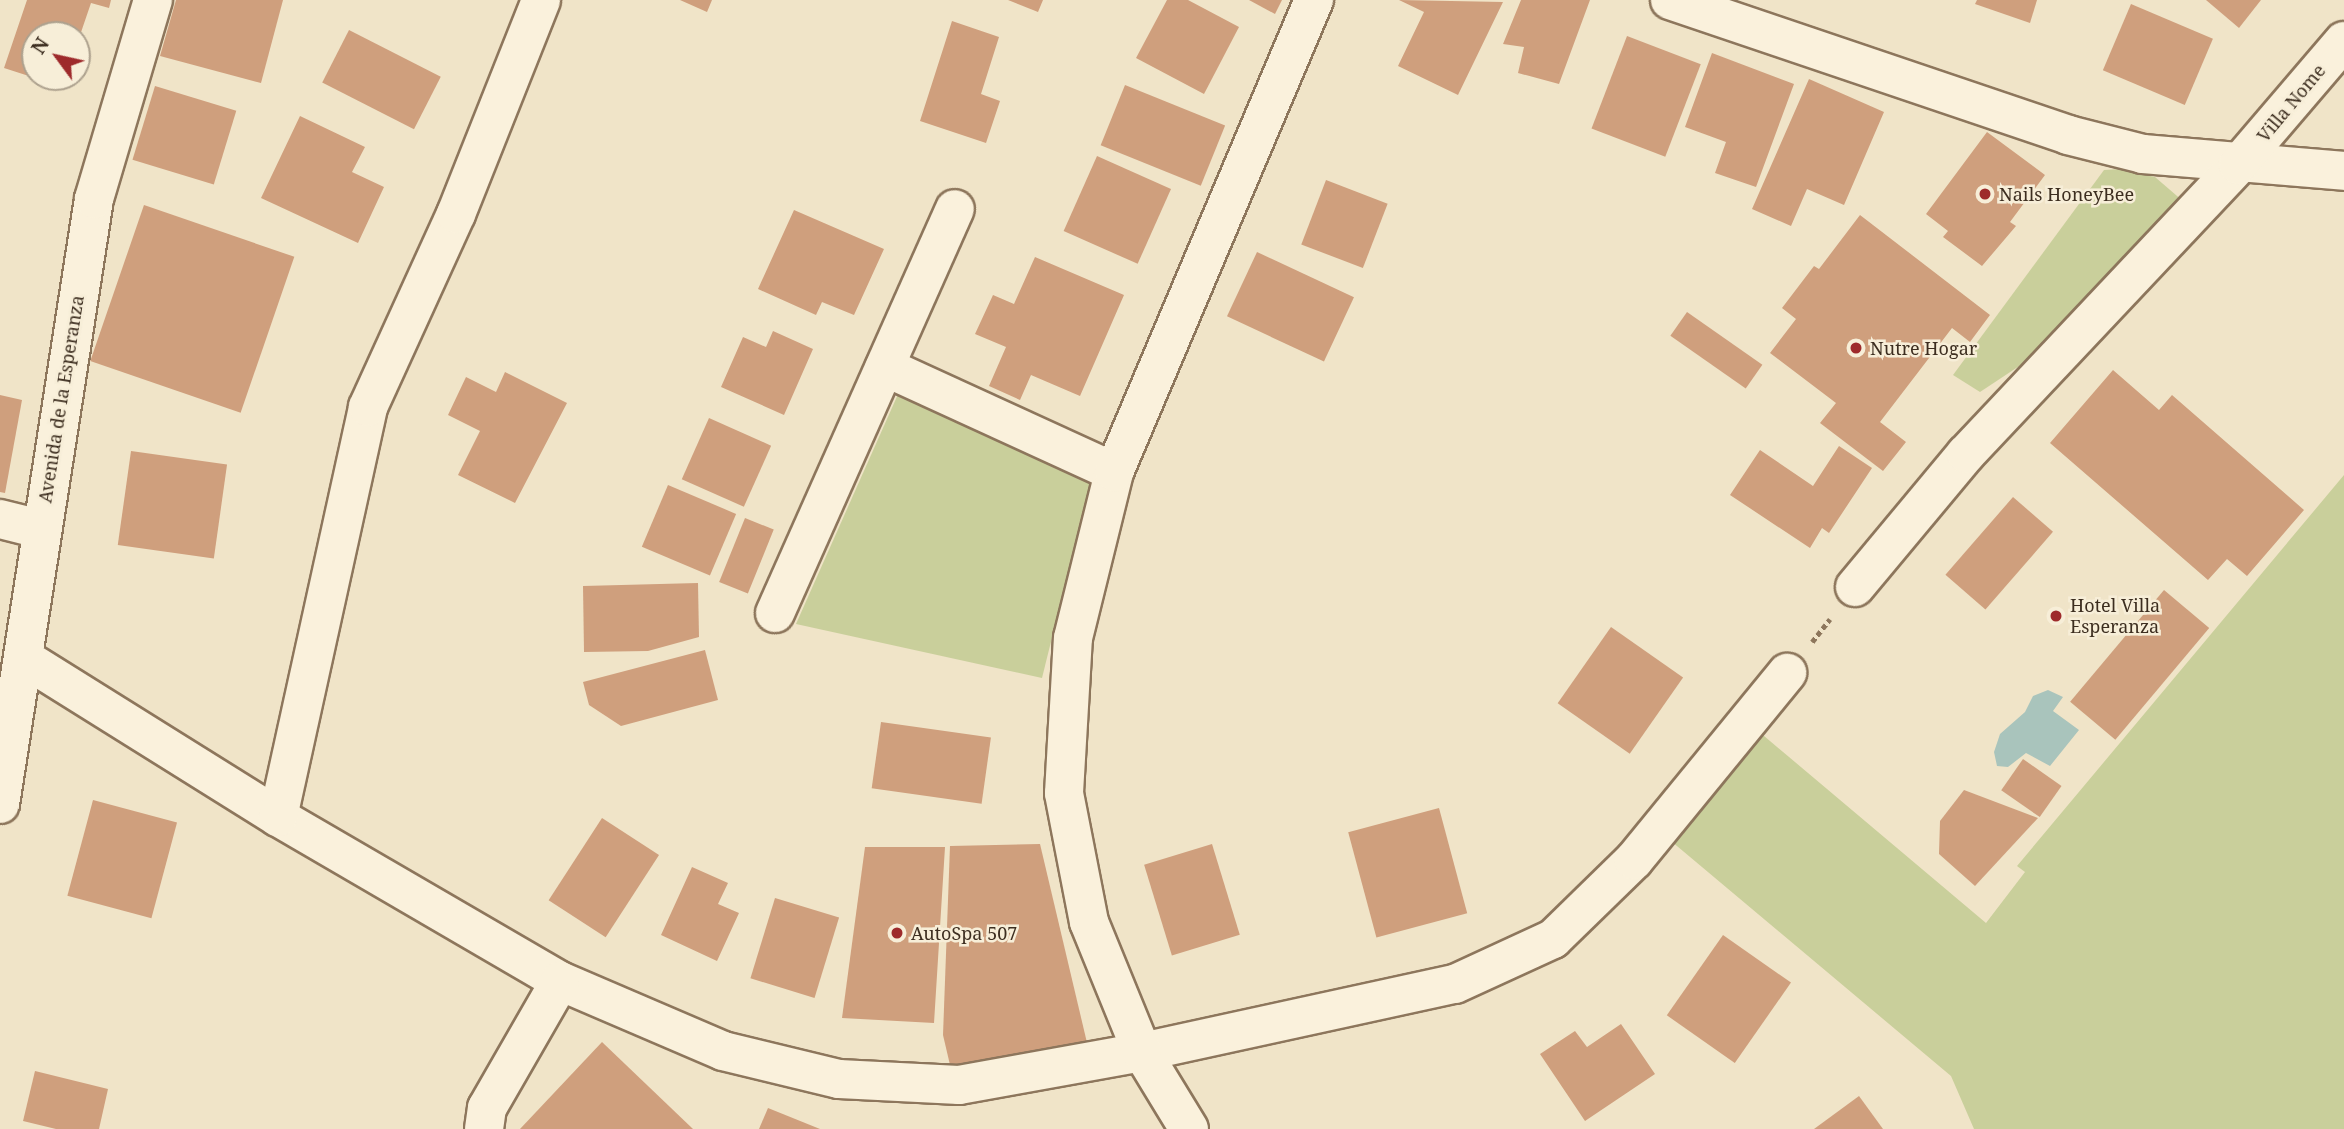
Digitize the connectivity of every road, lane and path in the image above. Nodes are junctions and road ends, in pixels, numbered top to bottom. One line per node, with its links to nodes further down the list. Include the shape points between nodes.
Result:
1 (153, 0): 12 (street, Avenida de la Esperanza, via 94,198)
2 (541, 0): 18 (street, via 456,214 368,407)
3 (1314, 0): 10 (street)
4 (1670, 0): 6 (street, via 2068,135 2143,153)
5 (2344, 41): 6 (street, Villa Nome)
6 (2238, 165): 7 (street); 13 (street, Villa Nome, via 1966,454)
7 (2344, 171)
8 (955, 209): 9 (street)
9 (885, 367): 10 (street); 14 (street)
10 (1114, 472): 20 (street, via 1073,638 1064,793 1089,922)
11 (0, 519): 12 (street)
12 (40, 529): 15 (street, Avenida de la Esperanza)
13 (1854, 587): 16 (path)
14 (775, 613)
15 (24, 659): 17 (street, Avenida de la Esperanza); 18 (street)
16 (1787, 673): 20 (street, via 1634,860 1553,939 1455,984)
17 (0, 804)
18 (278, 817): 19 (street)
19 (560, 981): 20 (street, via 723,1051 839,1079 959,1085); 21 (street, via 487,1108)
20 (1143, 1052): 22 (street)
21 (484, 1129)
22 (1189, 1129)

